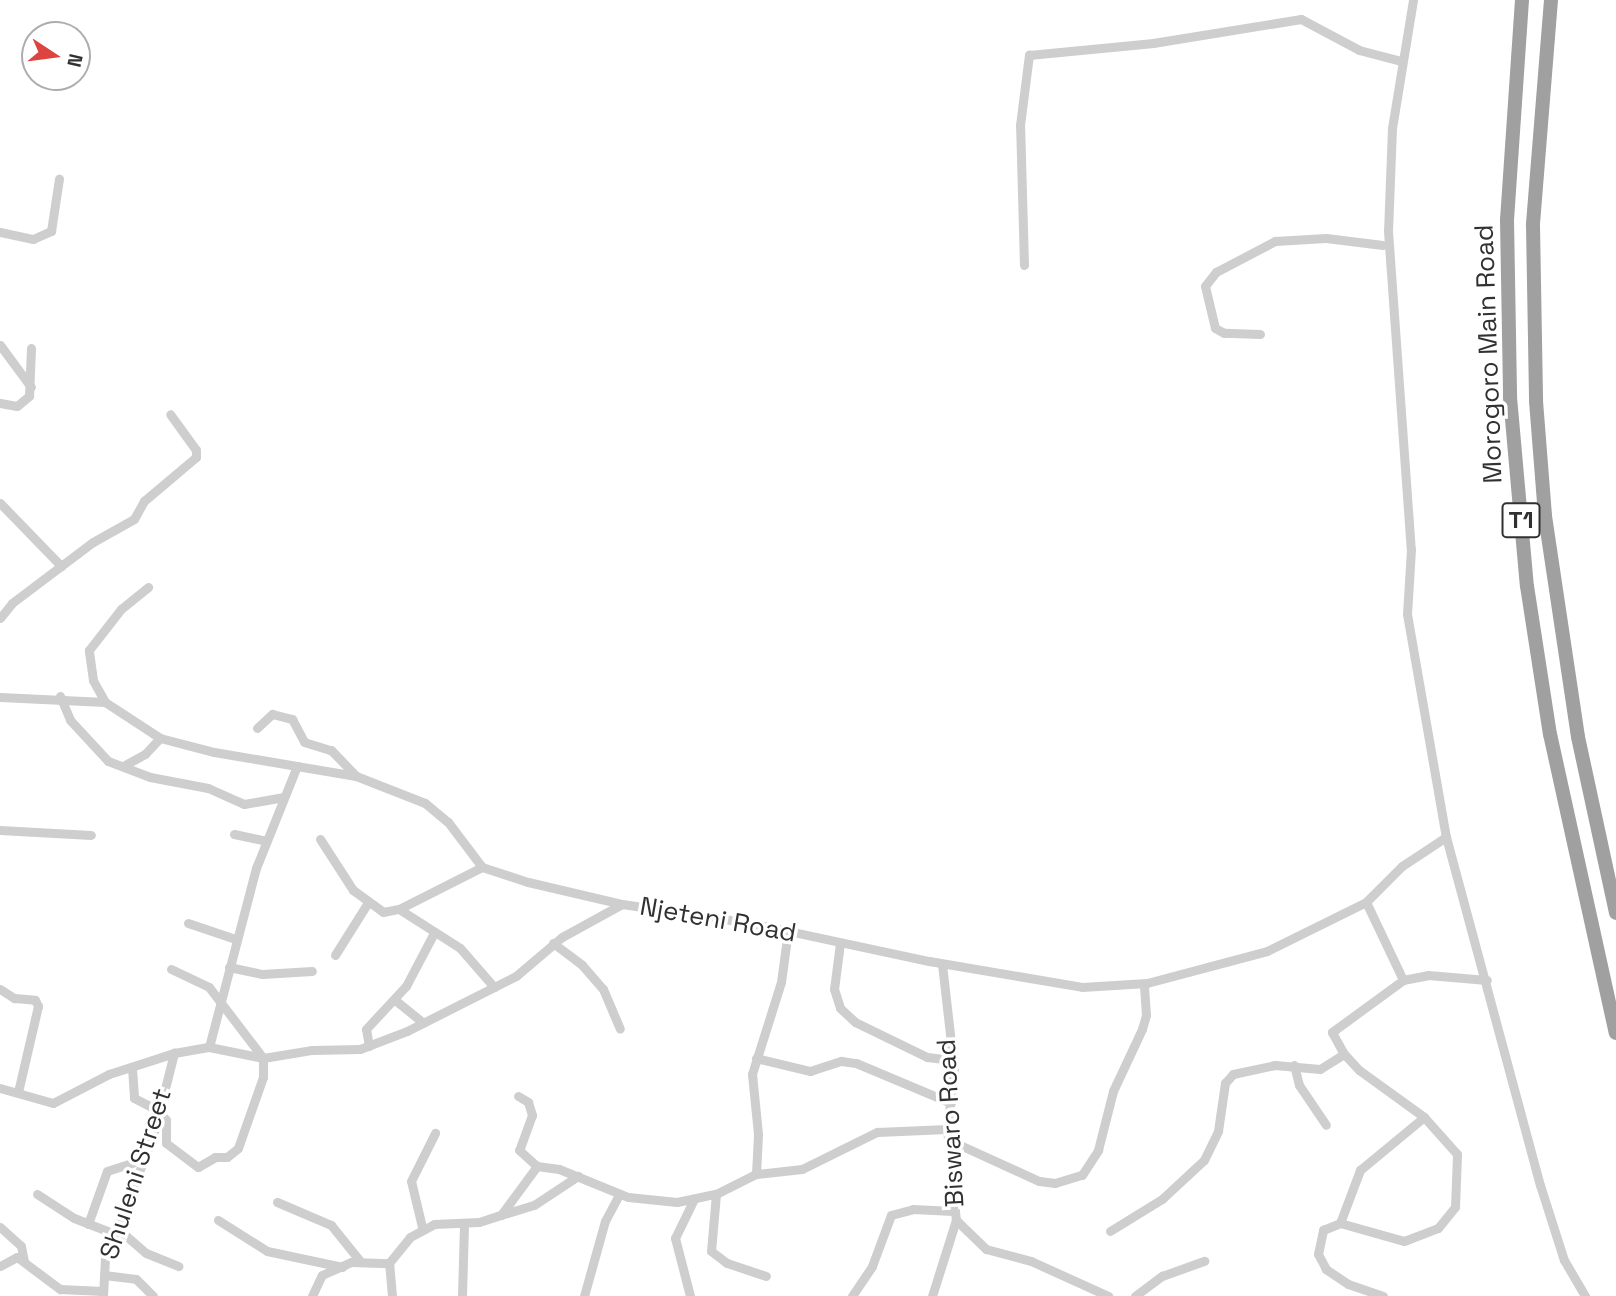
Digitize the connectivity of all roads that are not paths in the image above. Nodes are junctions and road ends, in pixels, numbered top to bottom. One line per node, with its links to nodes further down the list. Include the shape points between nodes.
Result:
1 (1413, 0): 4 (street)
2 (1522, 0): 61 (highway, Morogoro Main Road / T1, via 1507,220 1510,397 1527,586 1550,734)
3 (1551, 0): 40 (highway, Morogoro Main Road / T1, via 1534,225 1536,401 1545,516 1578,737)
4 (1401, 61): 8 (street, via 1359,50 1301,19 1153,43 1028,55 1020,125); 32 (street, via 1388,231 1411,549 1407,614)
5 (59, 179): 6 (street, via 51,231 33,239)
6 (0, 232)
7 (1383, 245): 9 (street, via 1326,238 1275,241 1216,272 1205,286 1216,328 1224,333)
8 (1024, 265)
9 (1261, 334)
10 (0, 345): 12 (street)
11 (31, 348): 13 (street)
12 (4, 356): 13 (street)
13 (31, 387): 14 (street, via 18,406)
14 (0, 403)
15 (170, 414): 17 (street, via 196,450 196,457 144,501 134,519)
16 (0, 503): 17 (street)
17 (61, 566): 19 (street, via 12,603)
18 (148, 587): 22 (street, via 121,609 89,650 93,680)
19 (0, 618)
20 (60, 696): 21 (street); 22 (street); 25 (street, via 70,720 106,759)
21 (0, 697)
22 (105, 702): 24 (street)
23 (257, 728): 27 (street, via 272,714 292,719 304,742 331,750)
24 (160, 738): 25 (street, via 145,754); 26 (street)
25 (125, 765): 28 (street, via 150,777 208,788 244,804)
26 (297, 766): 27 (street); 28 (street)
27 (356, 776): 35 (street, via 436,810)
28 (282, 797): 34 (street)
29 (0, 830): 31 (street)
30 (234, 834): 34 (street)
31 (91, 835)
32 (1446, 837): 36 (street, Njeteni Road, via 1402,866); 53 (street)
33 (320, 839): 37 (street, via 345,880)
34 (266, 841): 44 (street)
35 (482, 867): 38 (street, Njeteni Road); 39 (street)
36 (1366, 902): 52 (street); 54 (street, Njeteni Road, via 1268,951)
37 (367, 904): 39 (street, via 383,912); 47 (street)
38 (622, 904): 42 (street, Njeteni Road); 45 (street)
39 (399, 909): 43 (street)
40 (1616, 913)
41 (188, 923): 44 (street)
42 (788, 931): 46 (street, Njeteni Road); 67 (street, via 781,982)
43 (434, 933): 55 (street, via 460,948); 57 (street)
44 (235, 939): 49 (street)
45 (553, 943): 55 (street, via 529,967); 60 (street, via 577,960 603,989)
46 (840, 943): 48 (street, Njeteni Road); 68 (street, via 834,989 840,1008 855,1022 918,1052)
47 (335, 955)
48 (942, 964): 54 (street, Njeteni Road, via 1082,987); 68 (street, Biswaro Road)
49 (229, 967): 51 (street, via 255,974); 58 (street)
50 (170, 969): 58 (street, via 203,983)
51 (312, 971)
52 (1403, 980): 53 (street, via 1428,975); 65 (street, via 1334,1027 1333,1037)
53 (1487, 980): 121 (street, via 1540,1185 1564,1260)
54 (1144, 984): 80 (street, via 1142,1029 1113,1091 1098,1150 1082,1175 1055,1183 1039,1181)
55 (494, 987): 59 (street)
56 (0, 989): 72 (street, via 15,998 35,1000 38,1006)
57 (395, 1000): 59 (street); 62 (street, via 366,1029)
58 (220, 1001): 63 (street); 66 (street)
59 (423, 1023): 62 (street)
60 (620, 1029)
61 (1616, 1032)
62 (369, 1046): 66 (street)
63 (209, 1047): 64 (street); 66 (street)
64 (174, 1053): 70 (street); 75 (street, Shuleni Street)
65 (1343, 1054): 69 (street, via 1320,1069); 76 (street)
66 (262, 1058): 75 (street, via 259,1094 238,1147 227,1157 215,1157 195,1167 166,1143 166,1120)
67 (756, 1058): 74 (street, via 810,1071 841,1061 856,1063); 83 (street, via 751,1074 758,1134)
68 (952, 1060): 74 (street, Biswaro Road)
69 (1294, 1065): 77 (street, via 1299,1086); 99 (street, via 1241,1071 1228,1077 1218,1131 1203,1160 1162,1199)
70 (132, 1068): 72 (street, via 87,1083 53,1103); 75 (street, via 134,1098)
71 (0, 1088): 72 (street)
72 (18, 1092)
73 (517, 1096): 82 (street, via 528,1102 532,1115 519,1150)
74 (951, 1103): 78 (street, Biswaro Road)
75 (161, 1113): 81 (street, Shuleni Street)
76 (1424, 1118): 94 (street, via 1360,1170); 94 (street, via 1457,1154 1457,1196 1450,1216 1417,1239 1404,1241)
77 (1326, 1125)
78 (947, 1129): 80 (street, Biswaro Road); 83 (street, via 877,1132 802,1169)
79 (435, 1133): 97 (street, via 411,1181)
80 (948, 1140): 91 (street, Biswaro Road)
81 (144, 1159): 95 (street, via 107,1171); 98 (street, Shuleni Street)
82 (537, 1166): 84 (street); 90 (street)
83 (756, 1174): 86 (street)
84 (578, 1176): 87 (street); 90 (street, via 534,1205)
85 (37, 1194): 95 (street)
86 (716, 1194): 88 (street); 108 (street, via 711,1251 727,1263)
87 (619, 1195): 88 (street, via 658,1202); 114 (street, via 605,1221)
88 (694, 1199): 115 (street, via 675,1238)
89 (277, 1202): 100 (street, via 331,1225)
90 (502, 1215): 93 (street)
91 (954, 1216): 116 (street, via 913,1209 891,1215 872,1266); 117 (street); 118 (street, Biswaro Road, via 986,1249 1031,1261)
92 (218, 1220): 106 (street, via 267,1251)
93 (464, 1223): 97 (street); 113 (street)
94 (1340, 1223): 120 (street, via 1323,1230 1319,1239 1318,1254 1326,1269 1348,1284)
95 (88, 1224): 98 (street)
96 (0, 1227): 102 (street, via 21,1246)
97 (422, 1227): 103 (street, via 397,1249)
98 (116, 1231): 105 (street, via 146,1253); 107 (street, Shuleni Street)
99 (1110, 1231)
100 (360, 1261): 103 (street); 106 (street)
101 (1205, 1261): 119 (street, via 1162,1276)
102 (24, 1262): 104 (street, via 14,1257); 109 (street, via 60,1289)
103 (389, 1263): 112 (street)
104 (0, 1266)
105 (178, 1266)
106 (342, 1267): 111 (street, via 322,1275)
107 (104, 1275): 109 (street, Shuleni Street); 110 (street, via 136,1279)
108 (766, 1276)
109 (103, 1293)
110 (153, 1296)
111 (312, 1296)
112 (393, 1296)
113 (462, 1296)
114 (584, 1296)
115 (690, 1296)
116 (852, 1296)
117 (932, 1296)
118 (1108, 1296)
119 (1135, 1296)
120 (1383, 1296)
121 (1585, 1296)

